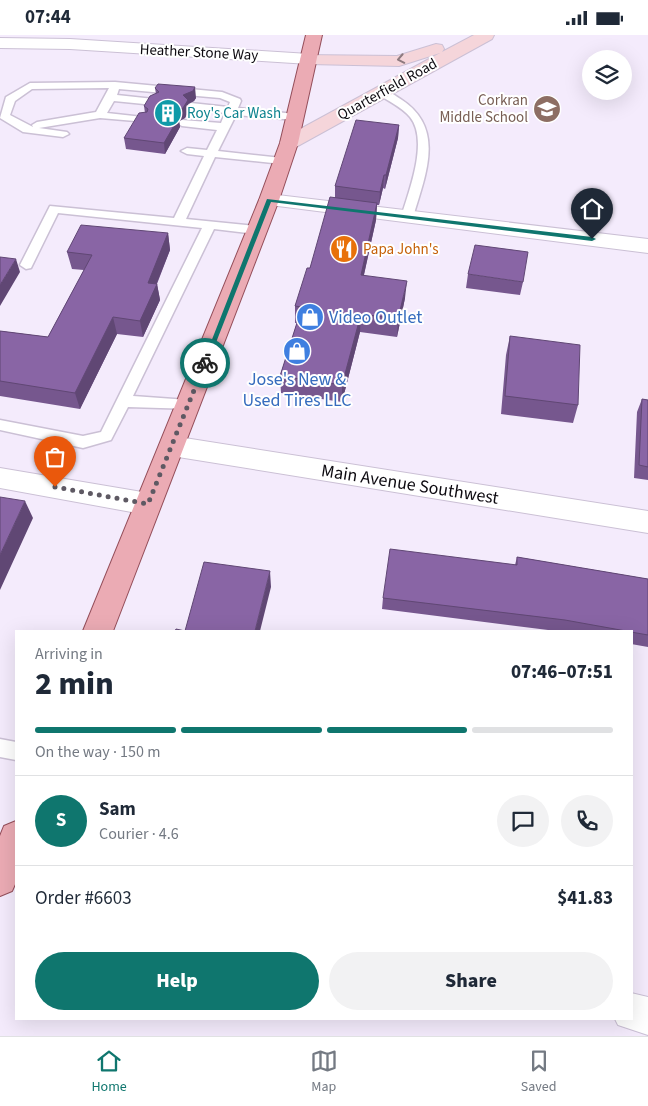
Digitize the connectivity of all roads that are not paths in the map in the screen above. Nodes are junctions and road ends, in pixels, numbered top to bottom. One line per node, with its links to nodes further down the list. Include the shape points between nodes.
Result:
1 (314, 35): 5 (main road)
2 (481, 35): 5 (main road, Quarterfield Road, one-way to 5, via 399,61)
3 (486, 35): 7 (main road, Quarterfield Road)
4 (0, 43): 5 (street, Heather Stone Way, via 70,44)
5 (309, 59): 13 (main road)
6 (115, 85): 8 (lane); 11 (lane, via 222,95 236,101); 16 (lane, via 30,86 10,99 4,116)
7 (382, 92): 20 (main road, Quarterfield Road); 23 (lane, via 414,114 421,123 424,145)
8 (111, 97): 9 (lane); 12 (lane)
9 (154, 102)
10 (191, 106): 11 (lane)
11 (232, 111): 13 (lane); 17 (lane)
12 (100, 115): 14 (lane); 16 (lane)
13 (295, 117): 20 (main road)
14 (143, 120)
15 (182, 123): 17 (lane)
16 (20, 127): 18 (lane)
17 (225, 127): 21 (lane)
18 (63, 135)
19 (187, 151): 21 (lane)
20 (286, 152): 21 (lane); 22 (main road)
21 (212, 154): 24 (lane)
22 (269, 200): 23 (street); 26 (main road)
23 (407, 217): 27 (street)
24 (178, 222): 25 (lane); 28 (lane, via 54,209)
25 (209, 226): 26 (lane); 29 (lane)
26 (257, 230): 30 (main road)
27 (648, 246)
28 (26, 265)
29 (123, 401): 30 (lane); 31 (lane, via 106,436 82,442)
30 (188, 405): 32 (main road)
31 (0, 425)
32 (172, 445): 34 (main road); 35 (street, Main Avenue Southwest)
33 (0, 478): 34 (street)
34 (148, 504): 36 (main road)
35 (648, 522)
36 (98, 630)
37 (0, 748): 38 (lane)
38 (15, 751)
39 (633, 1012): 40 (street)
40 (648, 1016)

